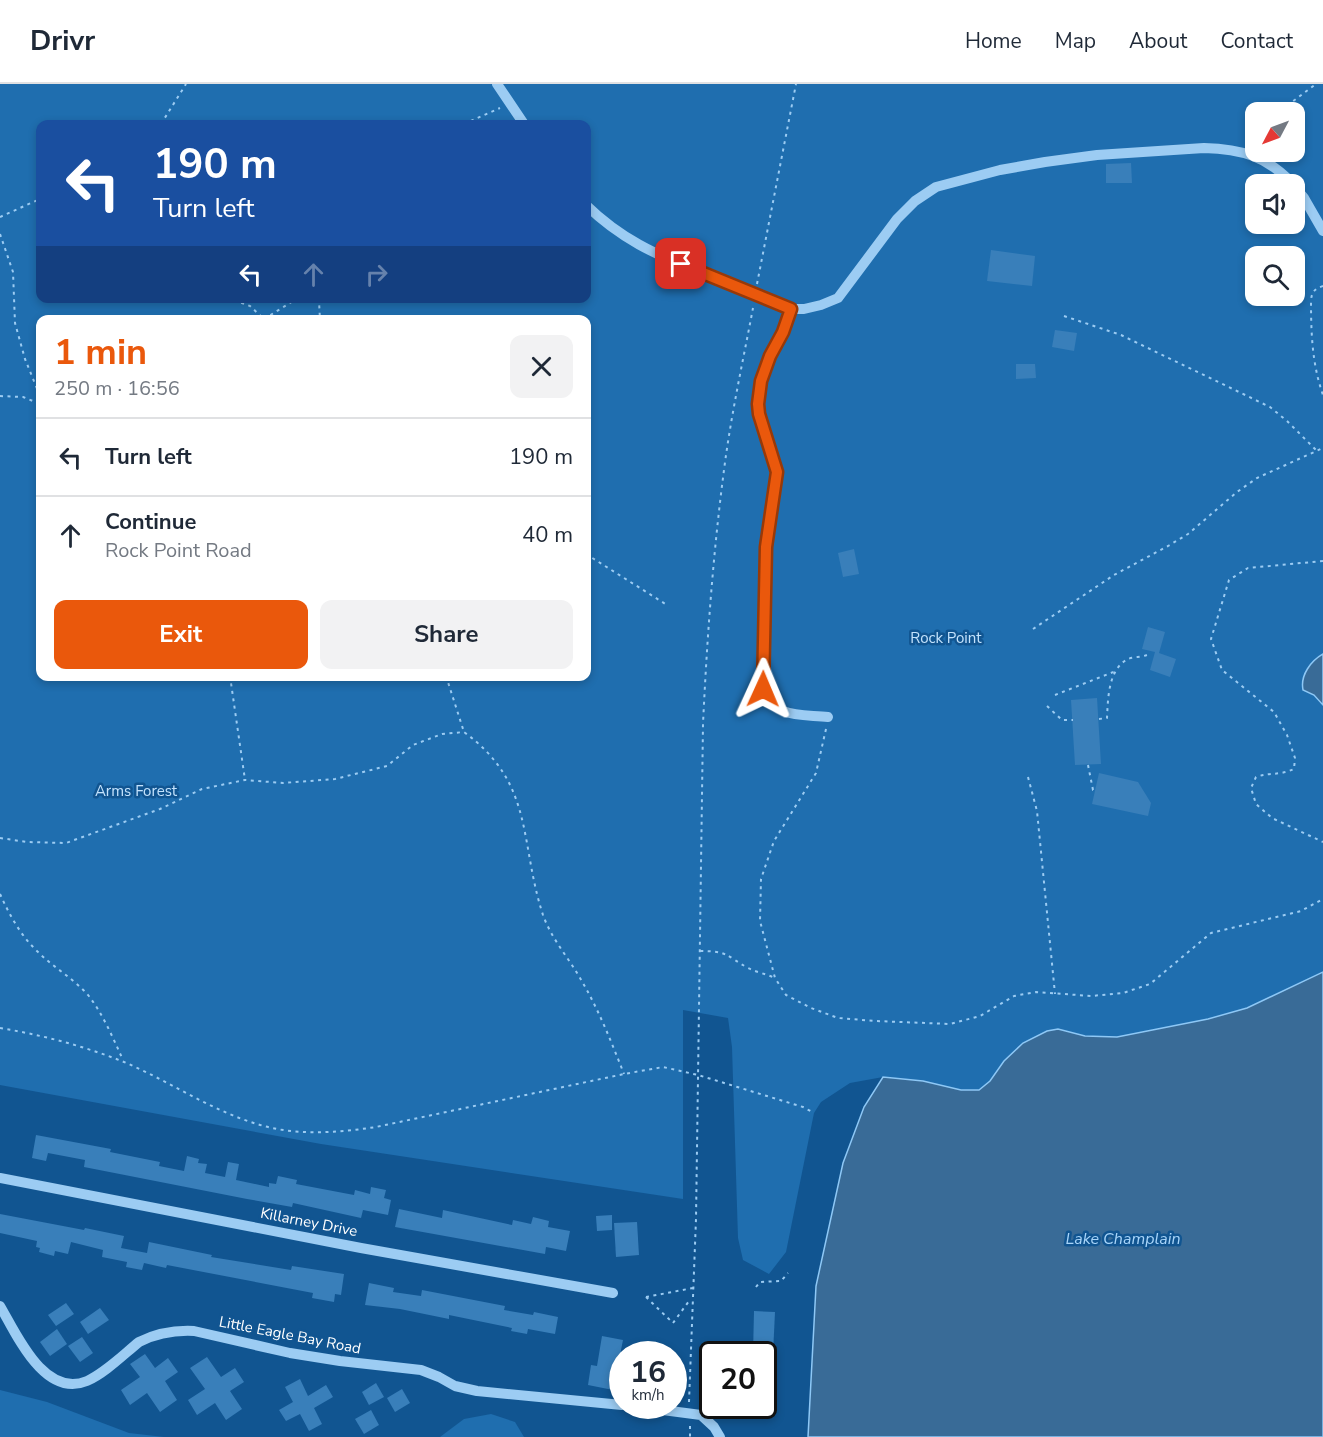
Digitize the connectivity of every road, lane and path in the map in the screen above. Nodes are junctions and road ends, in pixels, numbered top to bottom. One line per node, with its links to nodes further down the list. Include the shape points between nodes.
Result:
1 (186, 84): 7 (path)
2 (497, 84): 6 (street)
3 (796, 84): 17 (path)
4 (1316, 84): 5 (path)
5 (1292, 102)
6 (510, 104): 8 (path); 9 (street)
7 (164, 120)
8 (473, 120)
9 (521, 120)
10 (1284, 174): 22 (street, via 1255,155 1204,148 1097,155 972,176 936,187 915,201 838,297 820,305)
11 (36, 200): 14 (path)
12 (1305, 200): 15 (street)
13 (591, 209): 22 (street, bridge, via 633,242)
14 (0, 217)
15 (1323, 231)
16 (0, 234): 26 (path, via 14,272 15,323)
17 (757, 284)
18 (1323, 286): 27 (path, via 1311,294 1312,350)
19 (241, 303): 23 (path)
20 (290, 303): 24 (path)
21 (753, 307): 54 (path, via 724,466 715,547 703,724)
22 (791, 309): 42 (street, via 761,381 758,404 777,472 766,547 763,689 777,709)
23 (260, 315)
24 (271, 315)
25 (1064, 316): 31 (path, via 1121,335 1270,407)
26 (36, 386)
27 (1323, 395)
28 (0, 396): 29 (path, via 23,397)
29 (36, 402)
30 (1323, 448): 31 (path)
31 (1317, 451): 35 (path, via 1257,478 1188,534 1114,575)
32 (591, 557): 34 (path)
33 (1323, 561): 51 (path, via 1248,568 1228,580 1211,639 1222,670 1274,712 1295,758 1294,769 1256,777 1251,788 1256,804 1272,818)
34 (667, 604)
35 (1034, 629)
36 (1148, 656): 37 (path, via 1128,659)
37 (1116, 671): 40 (path); 43 (path, via 1107,718)
38 (231, 681): 48 (path)
39 (448, 681): 45 (path)
40 (1055, 695)
41 (1047, 706): 44 (path, via 1062,720)
42 (828, 717): 55 (path, via 816,773 774,841 761,879 760,921)
43 (1099, 719)
44 (1072, 720)
45 (464, 732): 48 (path, via 442,734 412,745 387,766 335,779 283,783); 59 (path, via 483,746 506,775 521,809 543,916 596,1007)
46 (1088, 765): 49 (path)
47 (1028, 777): 56 (path, via 1037,811)
48 (245, 780): 50 (path, via 202,789 160,809 66,843)
49 (1095, 790)
50 (0, 838)
51 (1323, 842)
52 (0, 894): 58 (path, via 27,941 88,996)
53 (1323, 899): 56 (path, via 1301,910 1211,933 1150,984 1123,993)
54 (700, 951): 55 (path, via 730,955 748,968); 60 (path)
55 (775, 978): 56 (path, via 786,995 811,1008 838,1018 876,1022 950,1024 980,1016 1014,996)
56 (1055, 994)
57 (0, 1028): 58 (path, via 36,1034)
58 (124, 1062): 59 (path, via 249,1121 291,1130 322,1131 375,1127)
59 (624, 1074): 60 (path, via 663,1067)
60 (698, 1075): 61 (path); 65 (path)
61 (814, 1113)
62 (0, 1178): 66 (street, Killarney Drive)
63 (788, 1273): 64 (path, via 781,1281 760,1282)
64 (756, 1287)
65 (693, 1288): 67 (path); 67 (path, via 646,1298 673,1323 689,1301)
66 (613, 1293)
67 (693, 1302): 70 (path)
68 (0, 1306): 69 (street, Little Eagle Bay Road, via 28,1355 50,1375 67,1382 92,1378 147,1338 194,1331 298,1355 421,1370 455,1386 477,1391)
69 (609, 1404)
70 (690, 1405)
71 (687, 1412): 74 (street, via 700,1415)
72 (690, 1421): 73 (path)
73 (690, 1437)
74 (720, 1437)

